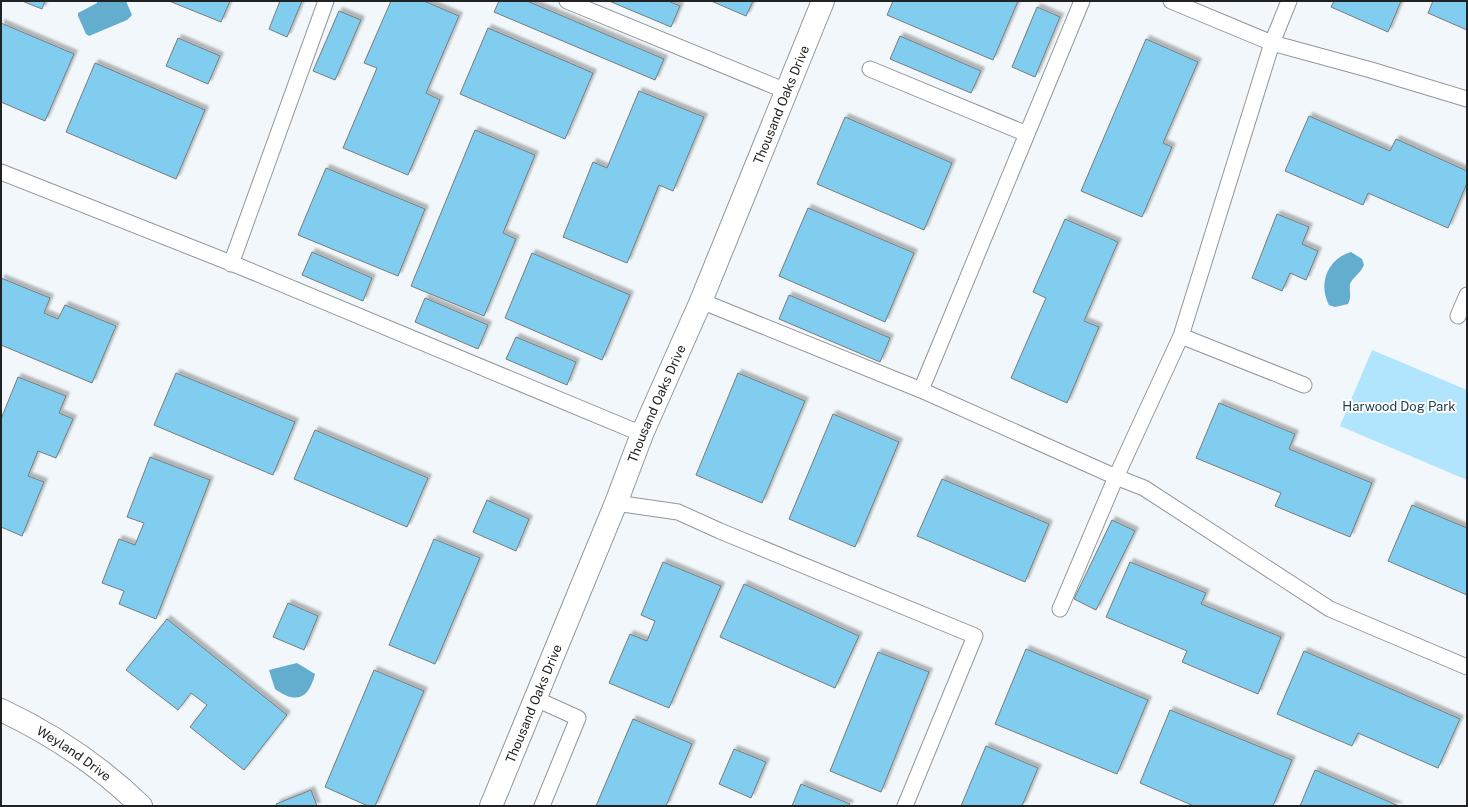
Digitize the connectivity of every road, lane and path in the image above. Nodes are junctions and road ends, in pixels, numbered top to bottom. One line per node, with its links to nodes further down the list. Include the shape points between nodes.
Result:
1 (326, 1): 13 (lane)
2 (567, 1): 9 (lane)
3 (823, 1): 9 (street, Thousand Oaks Drive)
4 (1082, 1): 11 (lane)
5 (1171, 1): 7 (lane)
6 (1289, 1): 7 (lane)
7 (1272, 43): 10 (lane); 17 (lane)
8 (870, 69): 11 (lane)
9 (786, 91): 15 (street, Thousand Oaks Drive)
10 (1467, 99)
11 (1027, 134): 19 (lane)
12 (1, 172): 13 (lane)
13 (231, 264): 20 (lane)
14 (1467, 295): 16 (lane)
15 (701, 301): 19 (lane); 20 (street, Thousand Oaks Drive)
16 (1458, 316)
17 (1181, 336): 18 (lane); 21 (lane)
18 (1304, 385)
19 (921, 390): 21 (lane)
20 (642, 434): 22 (street, Thousand Oaks Drive)
21 (1116, 477): 23 (lane); 24 (lane, via 1144,488 1330,609)
22 (616, 503): 25 (street, Thousand Oaks Drive); 30 (lane, via 678,512 975,636)
23 (1060, 609)
24 (1467, 667)
25 (536, 698): 28 (street, Thousand Oaks Drive); 29 (lane, via 578,718)
26 (1, 710): 27 (street, Weyland Drive, via 39,729 102,772)
27 (136, 804)
28 (491, 806)
29 (542, 806)
30 (905, 806)

